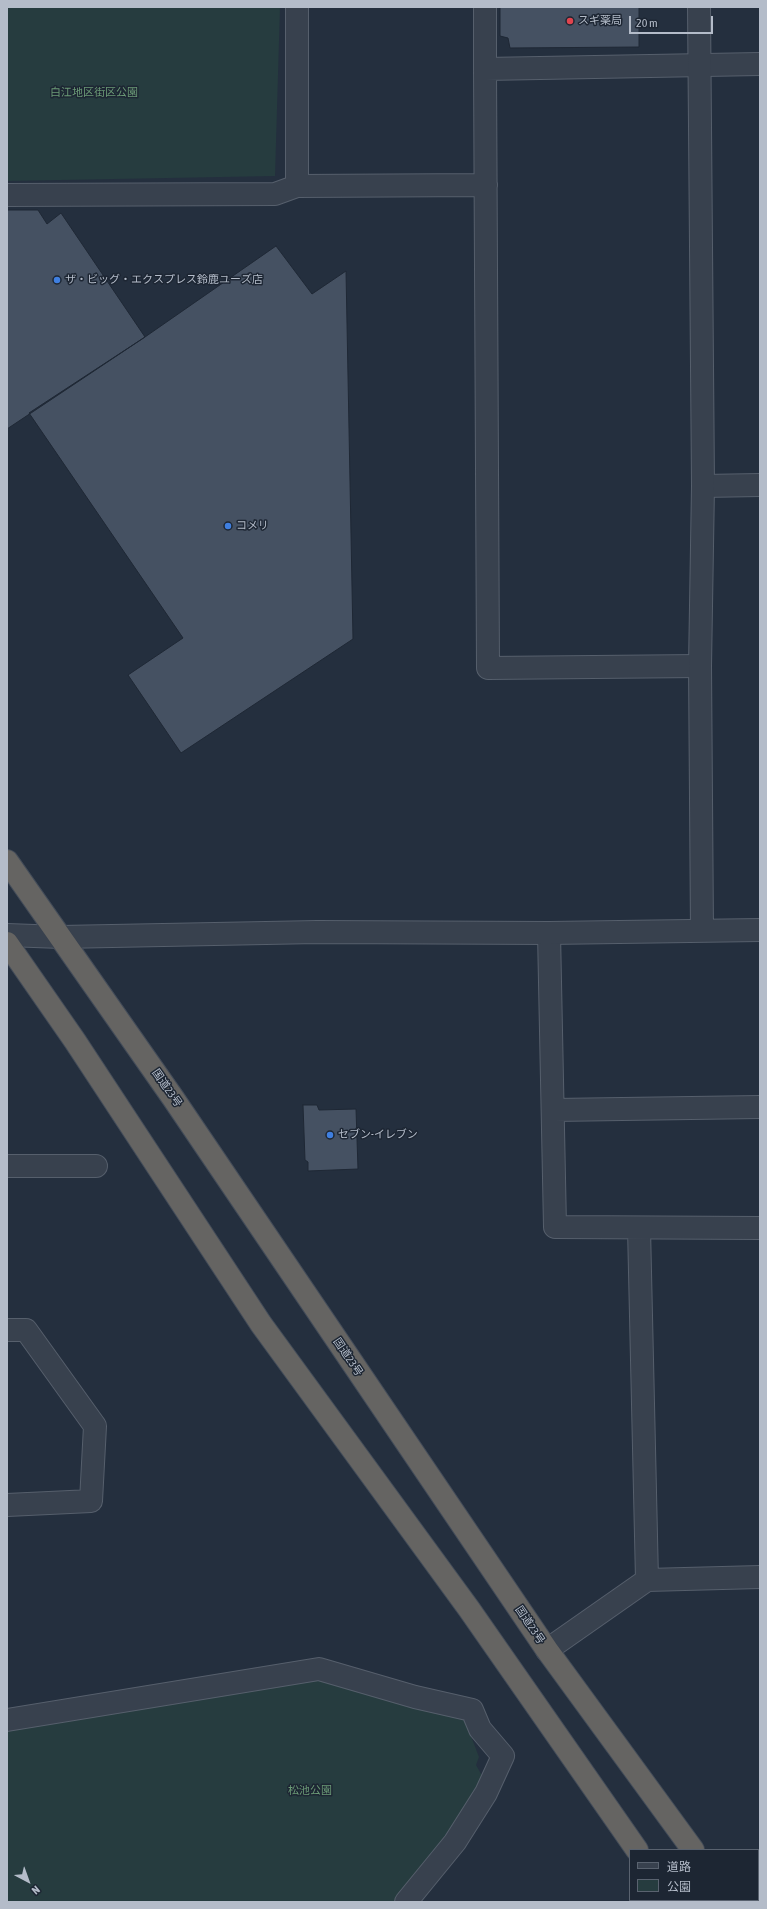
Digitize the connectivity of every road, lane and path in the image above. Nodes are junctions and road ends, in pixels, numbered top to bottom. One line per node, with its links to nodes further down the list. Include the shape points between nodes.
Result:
1 (297, 7): 8 (street)
2 (485, 7): 6 (street)
3 (699, 7): 5 (street)
4 (760, 64): 5 (street)
5 (700, 65): 6 (street); 11 (street)
6 (485, 69): 7 (street)
7 (486, 185): 8 (street); 12 (street, via 488,668)
8 (297, 186): 9 (street, via 275,194)
9 (7, 195)
10 (760, 485): 11 (street)
11 (703, 486): 12 (street)
12 (700, 666): 15 (street)
13 (7, 861): 18 (highway, 国道23号)
14 (760, 930): 15 (street)
15 (702, 931): 16 (street)
16 (549, 933): 18 (street, via 317,932); 21 (street)
17 (7, 935): 18 (street)
18 (62, 936): 30 (highway, 国道23号)
19 (7, 943): 32 (highway, via 80,1047 261,1324 469,1609)
20 (760, 1107): 21 (street)
21 (554, 1110): 24 (street, via 555,1227)
22 (7, 1166): 23 (street)
23 (96, 1166)
24 (639, 1228): 25 (street); 29 (street)
25 (760, 1228)
26 (7, 1330): 27 (street, via 26,1330 95,1426 91,1501)
27 (7, 1505)
28 (760, 1577): 29 (street)
29 (647, 1580): 30 (street)
30 (547, 1650): 33 (highway, 国道23号)
31 (7, 1720): 34 (street, via 319,1669 415,1697 472,1710 480,1729 503,1756 486,1793 455,1842)
32 (636, 1849)
33 (692, 1849)
34 (406, 1902)

